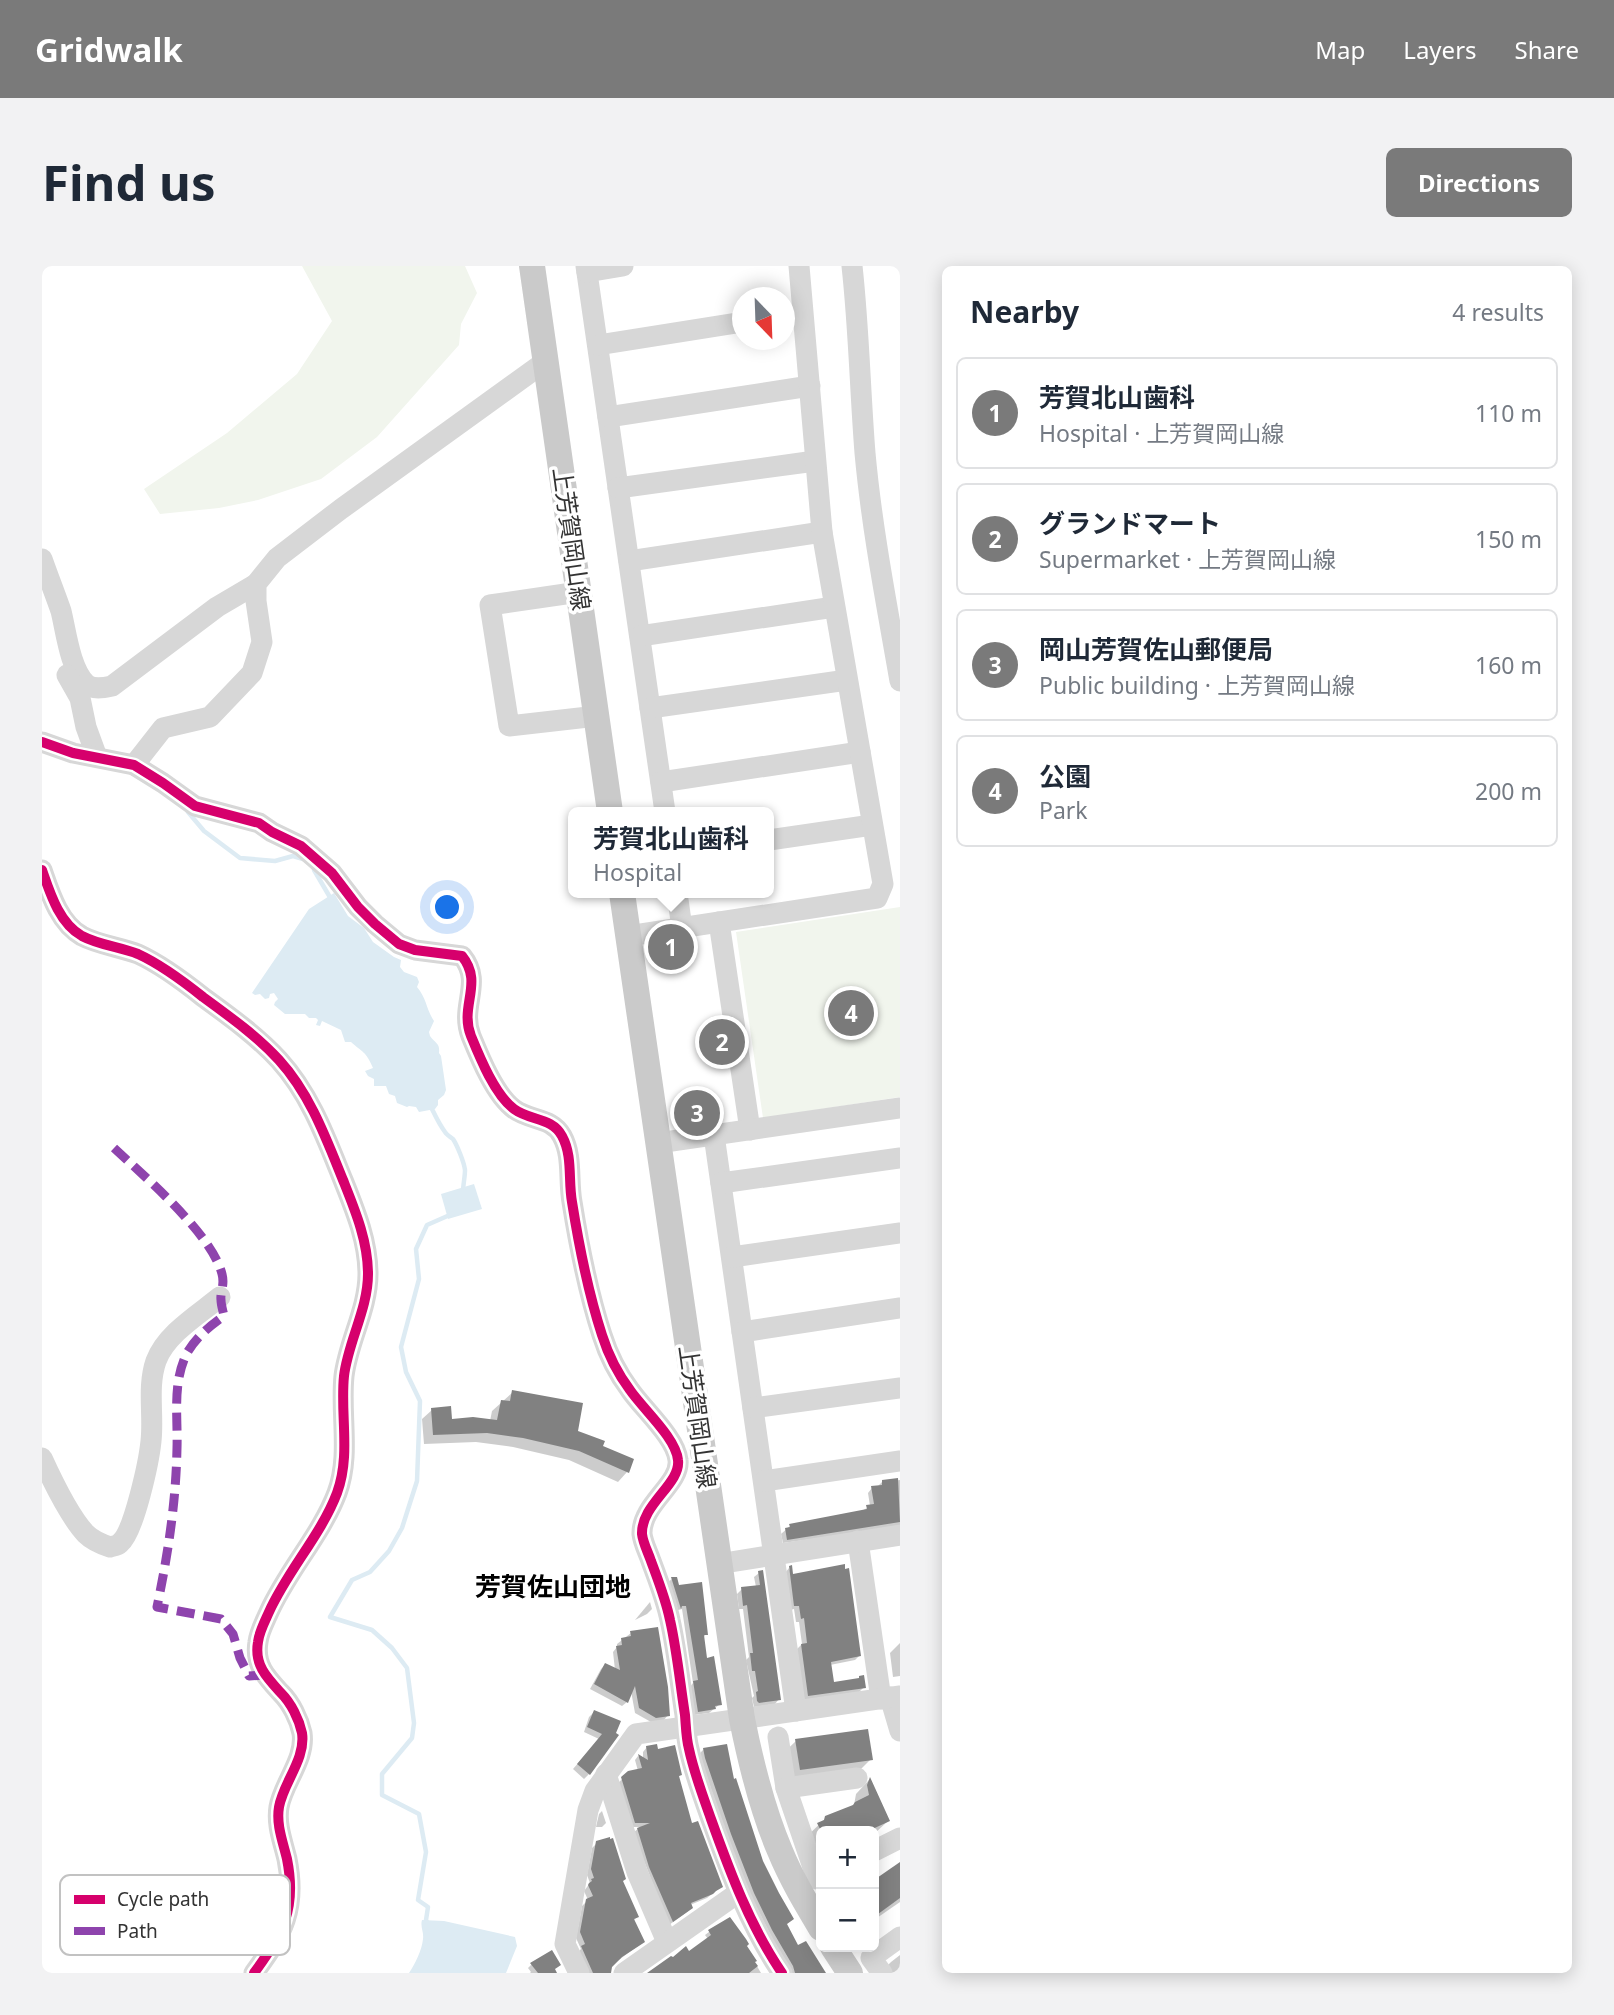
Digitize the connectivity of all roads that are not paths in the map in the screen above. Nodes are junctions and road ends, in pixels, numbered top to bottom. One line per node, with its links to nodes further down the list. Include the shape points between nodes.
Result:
1 (532, 266): 10 (main road, 上芳賀岡山線)
2 (623, 266): 5 (street)
3 (799, 266): 6 (street)
4 (852, 266): 24 (street, via 865,453)
5 (587, 269): 9 (street)
6 (795, 304)
7 (795, 318): 11 (street)
8 (732, 324): 9 (street)
9 (598, 345): 12 (street)
10 (546, 361): 18 (street, via 277,558); 19 (main road, 上芳賀岡山線)
11 (810, 386): 12 (street); 13 (street)
12 (608, 417): 14 (street)
13 (815, 461): 14 (street); 15 (street)
14 (618, 488): 17 (street)
15 (822, 532): 17 (street); 20 (street)
16 (42, 559): 21 (street)
17 (629, 561): 22 (street)
18 (256, 584): 21 (street, via 217,607 112,686 87,685 77,671); 30 (street, via 262,642 252,673 210,717 163,728)
19 (579, 592): 26 (main road, 上芳賀岡山線); 26 (street, via 490,605 509,726)
20 (834, 607): 22 (street); 23 (street)
21 (65, 633): 29 (street, via 60,656 80,698)
22 (640, 636): 25 (street)
23 (847, 680): 25 (street); 28 (street)
24 (900, 681)
25 (650, 708): 31 (street)
26 (597, 716): 32 (main road, 上芳賀岡山線)
27 (42, 742): 29 (street)
28 (860, 752): 31 (street); 34 (street)
29 (97, 757): 30 (street)
30 (134, 765): 65 (street, via 195,806 259,822 301,846 332,873 366,916 399,944 462,956 470,965 467,1024 471,1037 505,1100 525,1115 556,1126 568,1147 571,1198 602,1335 619,1374 677,1453 678,1467 647,1514 642,1537 668,1611)
31 (661, 782): 33 (street)
32 (609, 807)
33 (664, 807)
34 (872, 825): 35 (street); 39 (street, via 883,884 877,898)
35 (774, 839)
36 (42, 870): 73 (street, via 57,909 80,936 136,954 167,970 278,1059 318,1119 361,1226 368,1275 344,1378 343,1473 327,1513 276,1597 258,1642 261,1671 283,1694 303,1736 279,1805)
37 (623, 898): 41 (main road, 上芳賀岡山線)
38 (678, 898): 40 (street)
39 (719, 922): 40 (street); 43 (street)
40 (682, 928): 41 (street)
41 (628, 936): 45 (main road, 上芳賀岡山線)
42 (900, 1108): 43 (street)
43 (750, 1129): 44 (street)
44 (714, 1135): 45 (street); 47 (street)
45 (658, 1143): 61 (main road, 上芳賀岡山線)
46 (900, 1158): 47 (street)
47 (721, 1184): 49 (street)
48 (900, 1233): 49 (street)
49 (732, 1257): 52 (street)
50 (220, 1297): 55 (street, via 164,1346 156,1361 151,1441 136,1508 120,1543 110,1547 86,1534)
51 (900, 1308): 52 (street)
52 (742, 1332): 54 (street)
53 (900, 1388): 54 (street)
54 (753, 1409): 57 (street)
55 (42, 1458)
56 (900, 1461): 57 (street)
57 (764, 1481): 60 (street)
58 (900, 1535): 59 (street)
59 (858, 1541): 60 (street); 62 (street)
60 (774, 1554): 61 (street); 63 (street)
61 (718, 1564): 64 (main road, 上芳賀岡山線)
62 (891, 1697): 63 (street); 66 (street)
63 (796, 1711): 64 (street)
64 (742, 1719): 65 (street); 75 (main road, 上芳賀岡山線, via 779,1850)
65 (686, 1727): 68 (street, via 636,1734); 76 (street, via 699,1786)
66 (900, 1731)
67 (778, 1737): 70 (street)
68 (606, 1774): 80 (street, via 637,1872); 85 (street, via 588,1810 565,1944)
69 (857, 1778): 70 (street)
70 (786, 1788): 75 (street)
71 (900, 1838): 72 (street)
72 (879, 1848)
73 (289, 1875)
74 (290, 1882): 78 (street)
75 (812, 1882): 77 (main road, 上芳賀岡山線)
76 (738, 1893): 80 (street); 83 (street)
77 (816, 1902)
78 (290, 1906)
79 (900, 1937): 88 (street, via 871,1958)
80 (667, 1942): 86 (street)
81 (836, 1952): 87 (main road)
82 (267, 1955): 84 (street)
83 (775, 1970)
84 (254, 1973)
85 (579, 1973)
86 (624, 1973)
87 (850, 1973)
88 (882, 1973)

